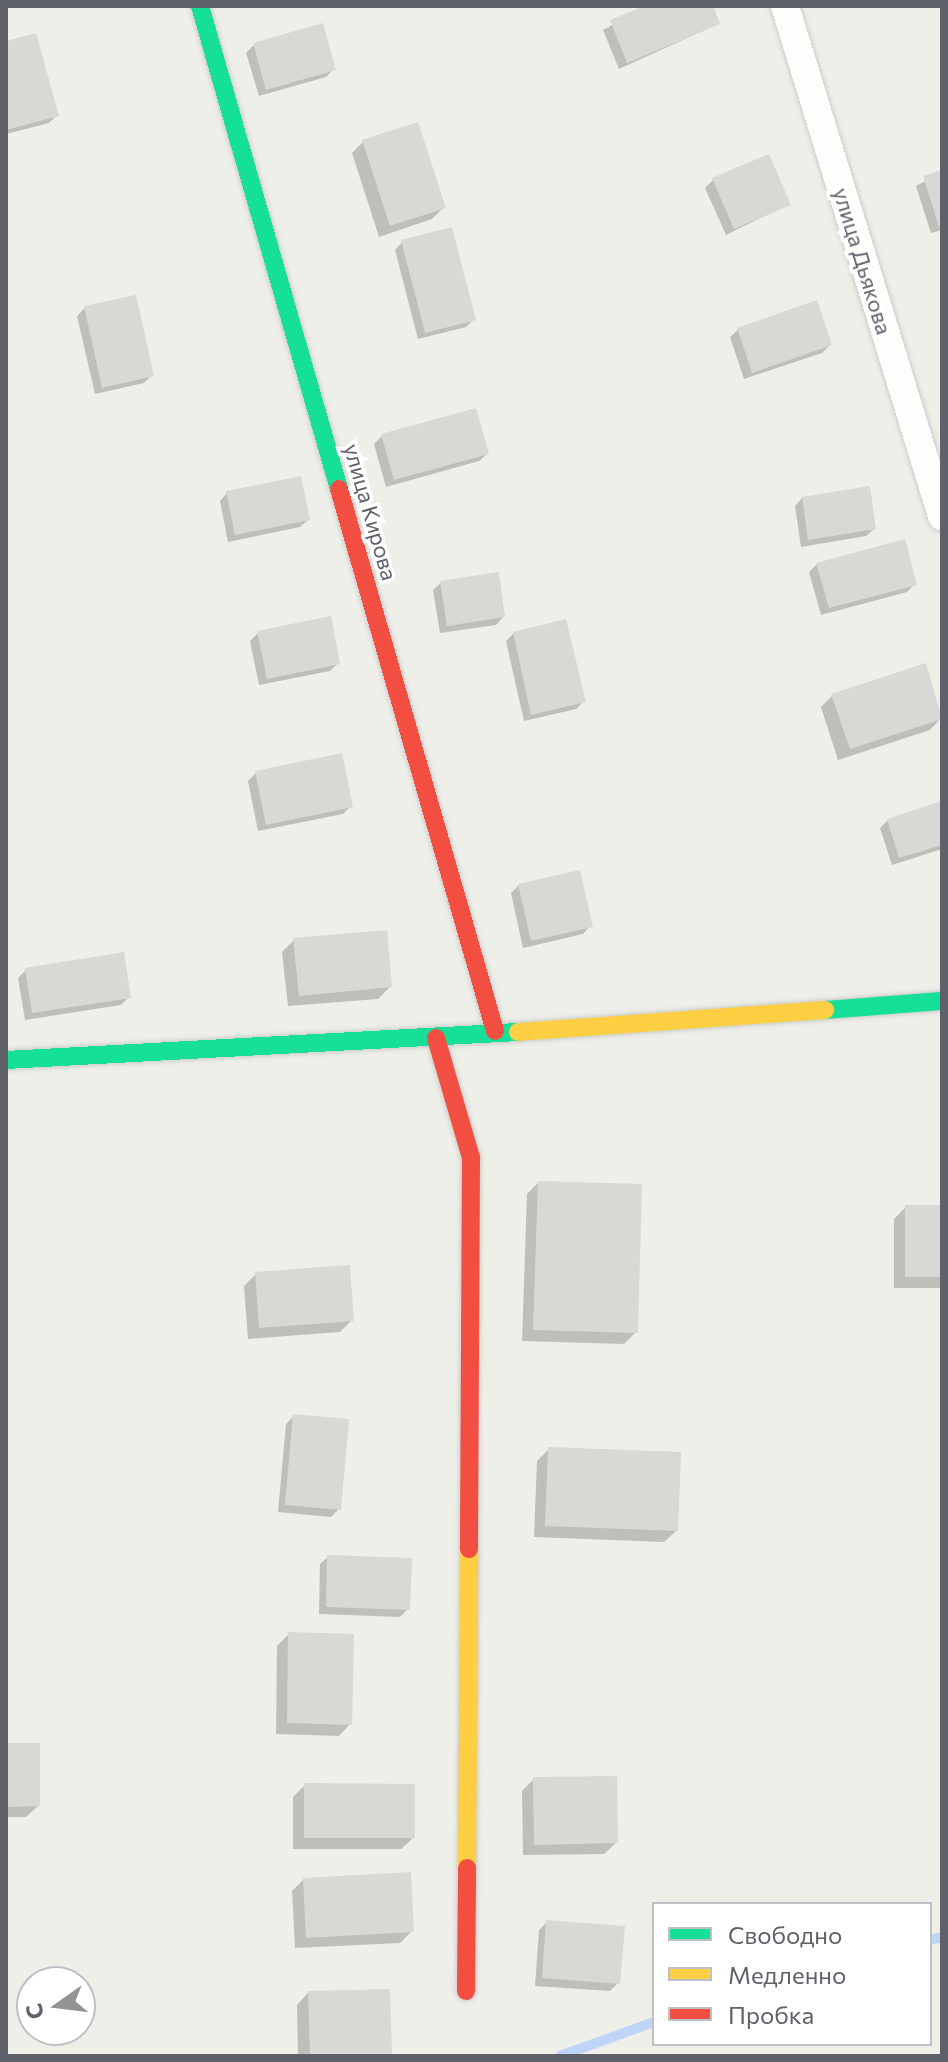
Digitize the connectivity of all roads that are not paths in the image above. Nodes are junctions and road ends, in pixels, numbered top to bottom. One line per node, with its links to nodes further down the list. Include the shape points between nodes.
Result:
1 (200, 6): 5 (street, улица Кирова)
2 (785, 6): 3 (street, улица Дьякова)
3 (942, 516)
4 (942, 1001): 5 (street)
5 (495, 1031): 6 (street)
6 (436, 1038): 7 (street); 8 (street, via 471,1158)
7 (6, 1060)
8 (466, 1991)

